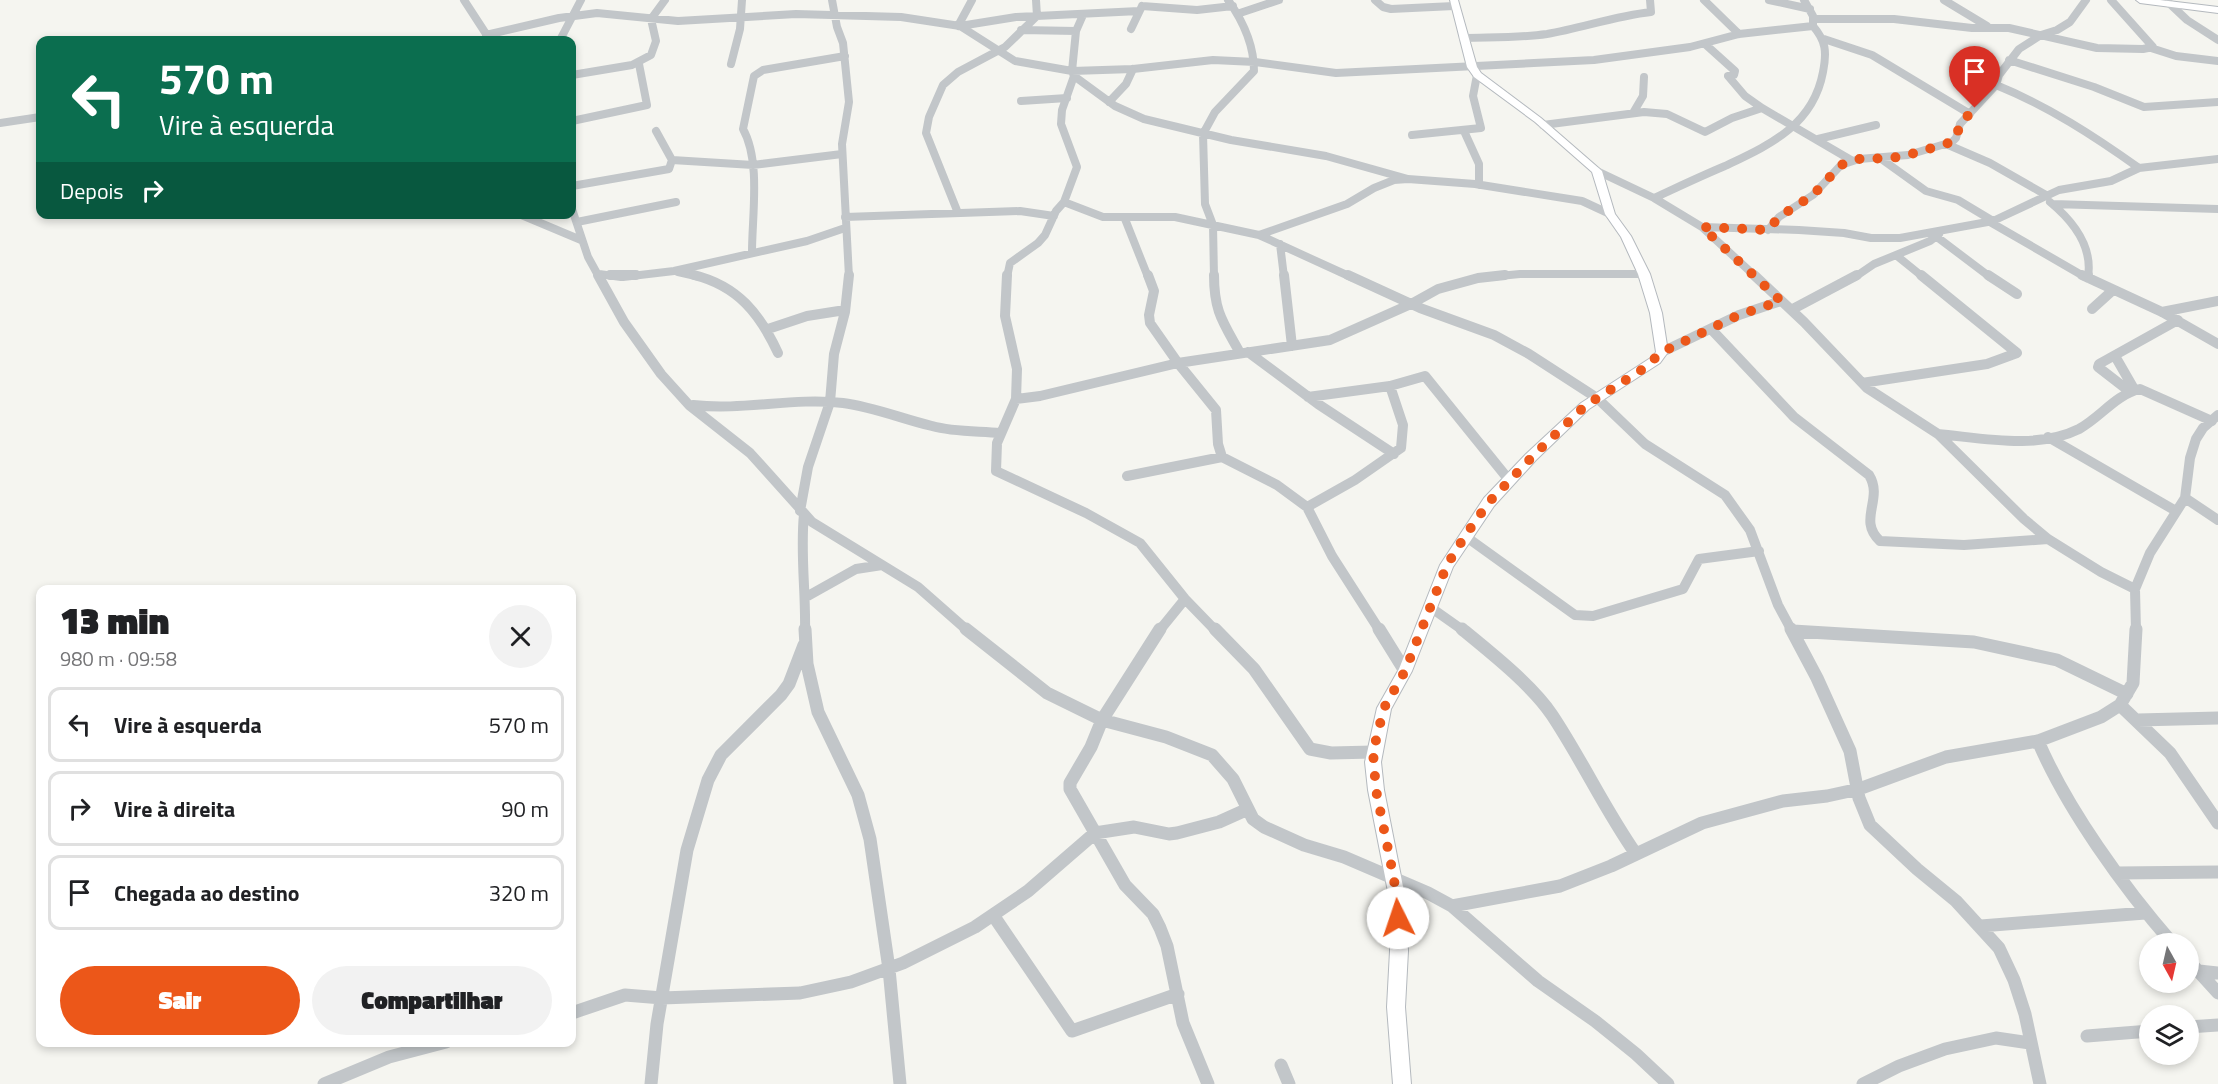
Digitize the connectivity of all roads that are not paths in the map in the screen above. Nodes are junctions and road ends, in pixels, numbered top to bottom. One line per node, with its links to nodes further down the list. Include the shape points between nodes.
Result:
1 (464, 0): 38 (street)
2 (581, 0): 24 (street)
3 (665, 0): 29 (street)
4 (742, 0): 28 (street)
5 (832, 0): 26 (street)
6 (972, 0): 31 (street)
7 (1036, 0): 27 (street)
8 (1279, 0): 21 (street)
9 (1375, 0): 18 (street, via 1392,9)
10 (1650, 0): 41 (street, via 1651,12 1621,15 1567,30)
11 (1704, 0): 36 (street)
12 (1769, 0): 22 (street)
13 (1804, 0): 22 (street)
14 (1944, 0): 32 (street)
15 (2086, 0): 37 (street, via 2070,22)
16 (2111, 0): 45 (street)
17 (2140, 0): 19 (street)
18 (1454, 3): 41 (street)
19 (2169, 3): 23 (street); 43 (street)
20 (1142, 6): 21 (street, via 1197,10); 25 (street); 33 (street)
21 (1233, 6): 50 (street, via 1243,23)
22 (1810, 9): 30 (street)
23 (2218, 10)
24 (575, 15): 29 (street, via 605,13); 39 (street); 40 (street)
25 (1083, 15): 27 (street); 35 (street)
26 (836, 16): 28 (street); 31 (street, via 901,17); 47 (street)
27 (1037, 16): 31 (street); 34 (street)
28 (742, 17): 29 (street); 52 (street)
29 (651, 19): 51 (street, via 655,49)
30 (1813, 23): 32 (street, via 1894,20); 36 (street); 42 (street)
31 (959, 26): 46 (street)
32 (1990, 28): 37 (street)
33 (1131, 29)
34 (1021, 30): 35 (street); 46 (street)
35 (1076, 31): 56 (street)
36 (1739, 34): 44 (street)
37 (2042, 35): 45 (street, via 2097,48); 48 (street)
38 (487, 36)
39 (496, 36)
40 (561, 36)
41 (1463, 38): 54 (street)
42 (1824, 39): 65 (street, via 1872,55); 70 (street, via 1821,80)
43 (2218, 40)
44 (1705, 44): 54 (street, via 1657,53); 63 (street, via 1735,71 1728,76 1741,92)
45 (2151, 48): 49 (street, via 2176,56)
46 (1001, 50): 56 (street, via 1015,61); 97 (street, via 946,79 935,96 926,125 926,136 952,190)
47 (845, 56): 78 (street, via 849,102); 83 (street, via 756,73 743,123)
48 (2009, 60): 58 (street); 62 (street, via 2094,87 2144,108)
49 (2218, 61)
50 (1255, 62): 53 (street, via 1198,61); 54 (street, via 1336,73); 74 (street, via 1250,78 1215,112)
51 (639, 64): 55 (street); 67 (street, via 647,105)
52 (730, 64)
53 (1133, 69): 56 (street); 61 (street, via 1126,84)
54 (1475, 71): 69 (street); 72 (street, via 1474,108 1481,127)
55 (576, 74)
56 (1073, 74): 59 (street); 61 (street)
57 (1644, 77): 64 (street, via 1644,101)
58 (1996, 85): 65 (street); 84 (street, via 2094,134)
59 (1067, 98): 60 (street); 94 (street, via 1061,129 1077,167)
60 (1022, 101)
61 (1109, 102): 74 (street, via 1144,119)
62 (2218, 102)
63 (1762, 108): 64 (street, via 1705,132 1667,114); 70 (street)
64 (1633, 113): 69 (street)
65 (1970, 114): 77 (street, via 1960,124 1956,138)
66 (36, 118): 68 (street)
67 (576, 120)
68 (0, 123)
69 (1543, 125): 85 (street)
70 (1794, 125): 76 (street); 91 (street, via 1772,144)
71 (1875, 125): 76 (street)
72 (1464, 130): 75 (street); 88 (street, via 1479,164)
73 (656, 131): 81 (street)
74 (1203, 134): 86 (street, via 1326,156); 106 (street, via 1205,204)
75 (1412, 135)
76 (1818, 139): 82 (street)
77 (1946, 144): 79 (street); 90 (street, via 1990,163)
78 (842, 154): 83 (street); 100 (street)
79 (1880, 158): 82 (street); 105 (street, via 1926,191 1947,195)
80 (2218, 159): 84 (street)
81 (672, 160): 83 (street); 87 (street, via 672,166 666,170)
82 (1851, 160): 109 (street)
83 (753, 165): 115 (street)
84 (2139, 168): 90 (street, via 2119,179 2069,187)
85 (1597, 171): 89 (street); 91 (street)
86 (1408, 179): 88 (street); 110 (street, via 1394,180 1347,204)
87 (576, 185)
88 (1479, 185): 92 (street)
89 (1604, 196): 92 (street); 98 (street)
90 (2044, 196): 95 (street); 105 (street)
91 (1654, 198): 107 (street)
92 (1582, 201): 98 (street)
93 (676, 202): 104 (street)
94 (1064, 202): 99 (street); 103 (street, via 1090,214)
95 (2053, 204): 96 (street); 123 (street, via 2085,243 2091,267)
96 (2218, 209)
97 (958, 213): 99 (street, via 1020,211); 100 (street)
98 (1610, 214): 120 (street, via 1626,236)
99 (1054, 216): 149 (street, via 1045,236 1010,264 1007,273 1005,316 1017,369)
100 (845, 218): 108 (street)
101 (531, 219): 113 (street)
102 (576, 219): 104 (street)
103 (1125, 219): 106 (street, via 1157,216); 143 (street, via 1154,291 1150,323)
104 (577, 222): 113 (street)
105 (1991, 222): 112 (street); 123 (street)
106 (1213, 225): 110 (street); 141 (street, via 1217,312)
107 (1702, 227): 109 (street); 127 (street)
108 (845, 228): 115 (street, via 796,244); 131 (street, via 849,267)
109 (1768, 230): 111 (street, via 1871,238)
110 (1259, 235): 114 (street)
111 (1921, 235): 112 (street); 112 (street)
112 (1936, 237): 116 (street); 126 (street)
113 (581, 240): 119 (street)
114 (1280, 244): 129 (street); 138 (street)
115 (752, 252): 117 (street)
116 (1897, 256): 132 (street); 144 (street, via 2017,353 1987,364)
117 (704, 263): 118 (street); 121 (street)
118 (674, 271): 121 (street); 122 (street)
119 (599, 274): 122 (street); 124 (street)
120 (1644, 274): 129 (street, via 1499,275 1438,289); 140 (street)
121 (699, 276): 135 (street, via 734,289)
122 (622, 277): 124 (street)
123 (2088, 278): 125 (street)
124 (608, 290): 151 (street, via 639,344)
125 (2113, 290): 130 (street); 133 (street)
126 (2017, 294)
127 (1781, 301): 132 (street); 136 (street)
128 (2218, 301): 133 (street)
129 (1412, 304): 138 (street, via 1338,337); 148 (street, via 1494,335)
130 (2092, 309)
131 (845, 310): 135 (street, via 807,316); 150 (street, via 834,354)
132 (1791, 310): 144 (street)
133 (2162, 312): 134 (street)
134 (2178, 320): 137 (street); 142 (street)
135 (768, 329): 139 (street)
136 (1711, 329): 140 (street); 166 (street, via 1795,417 1874,481 1876,488 1868,519 1873,537 1880,541 1961,544)
137 (2218, 344)
138 (1292, 346): 141 (street)
139 (778, 352)
140 (1662, 352): 148 (street, via 1656,360)
141 (1244, 353): 143 (street); 147 (street)
142 (2115, 356): 146 (street); 146 (street, via 2098,367)
143 (1178, 363): 149 (street); 157 (street, via 1216,410)
144 (1862, 383): 154 (street)
145 (1390, 386): 147 (street); 156 (street, via 1403,442); 159 (street, via 1425,376)
146 (2132, 390): 152 (street, via 2146,390); 155 (street, via 2088,424)
147 (1308, 397): 156 (street)
148 (1597, 398): 159 (street); 167 (street, via 1645,444 1725,495 1739,512)
149 (1016, 399): 153 (street)
150 (830, 402): 151 (street, via 728,408); 153 (street, via 864,406 934,427); 163 (street, via 808,467)
151 (689, 405): 163 (street, via 750,453)
152 (2215, 418): 160 (street, via 2196,439)
153 (1000, 433): 171 (street, via 996,471 1140,543)
154 (1938, 434): 155 (street); 166 (street)
155 (2048, 437): 162 (street)
156 (1394, 454): 161 (street)
157 (1222, 457): 158 (street); 161 (street, via 1277,485)
158 (1127, 476)
159 (1509, 480): 165 (street)
160 (2184, 498): 162 (street); 164 (street)
161 (1307, 507): 175 (street, via 1342,574)
162 (2176, 511): 169 (street, via 2150,553)
163 (802, 512): 168 (street); 170 (street)
164 (2218, 520)
165 (1465, 536): 167 (street, via 1575,615 1584,616 1683,589 1699,560 1706,557); 172 (street, via 1447,565)
166 (2048, 539): 169 (street)
167 (1759, 551): 173 (street, via 1778,605)
168 (882, 565): 170 (street, via 856,569); 178 (street, via 918,588 1047,693)
169 (2135, 589): 176 (street, via 2138,620 2133,683)
170 (806, 597): 174 (street)
171 (1185, 599): 178 (street, via 1166,620); 181 (street, via 1254,669 1310,749 1315,753)
172 (1430, 607): 175 (street); 186 (street, via 1537,696)
173 (1793, 631): 176 (street, via 1965,641 2006,648 2057,660); 182 (street, via 1850,751)
174 (806, 642): 195 (street, via 818,712 858,795 870,839); 200 (street, via 782,695 721,755 710,774 687,850)
175 (1405, 671): 181 (street, via 1384,708)
176 (2123, 700): 179 (street); 180 (street, via 2080,727)
177 (2218, 718): 179 (street)
178 (1102, 720): 183 (street, via 1193,745 1212,755 1233,779); 185 (street, via 1070,783)
179 (2138, 720): 184 (street, via 2170,753)
180 (2038, 741): 182 (street, via 1946,757); 188 (street, via 2061,786)
181 (1373, 752): 189 (street, via 1376,790)
182 (1859, 789): 186 (street, via 1736,812 1702,823); 193 (street, via 1870,825)
183 (1248, 809): 185 (street, via 1220,822 1177,833 1134,827); 189 (street, via 1253,819 1279,835)
184 (2218, 823)
185 (1095, 833): 192 (street, via 1028,891); 199 (street, via 1125,885 1153,914 1167,946)
186 (1636, 854): 190 (street, via 1560,886)
187 (2218, 872): 188 (street)
188 (2117, 873): 191 (street)
189 (1394, 879): 190 (street); 214 (street)
190 (1452, 906): 215 (street, via 1538,981 1611,1034)
191 (2145, 913): 193 (street); 194 (street)
192 (993, 915): 195 (street); 199 (street, via 1072,1031)
193 (1981, 926): 206 (street, via 1999,948 2014,980)
194 (2163, 933)
195 (889, 969): 200 (street, via 827,989 800,993); 211 (street)
196 (2199, 971): 197 (street); 198 (street)
197 (2218, 973)
198 (2218, 993)
199 (1178, 994): 212 (street, via 1183,1023)
200 (662, 998): 201 (street, via 641,993 609,998); 210 (street)
201 (576, 1011)
202 (2218, 1025): 203 (street)
203 (2199, 1026)
204 (2139, 1032): 205 (street)
205 (2087, 1036)
206 (2030, 1043): 216 (street, via 1996,1038 1945,1049); 217 (street)
207 (421, 1047): 209 (street)
208 (1281, 1065): 213 (street)
209 (324, 1084)
210 (651, 1084)
211 (900, 1084)
212 (1209, 1084)
213 (1289, 1084)
214 (1402, 1084)
215 (1668, 1084)
216 (1863, 1084)
217 (2040, 1084)

